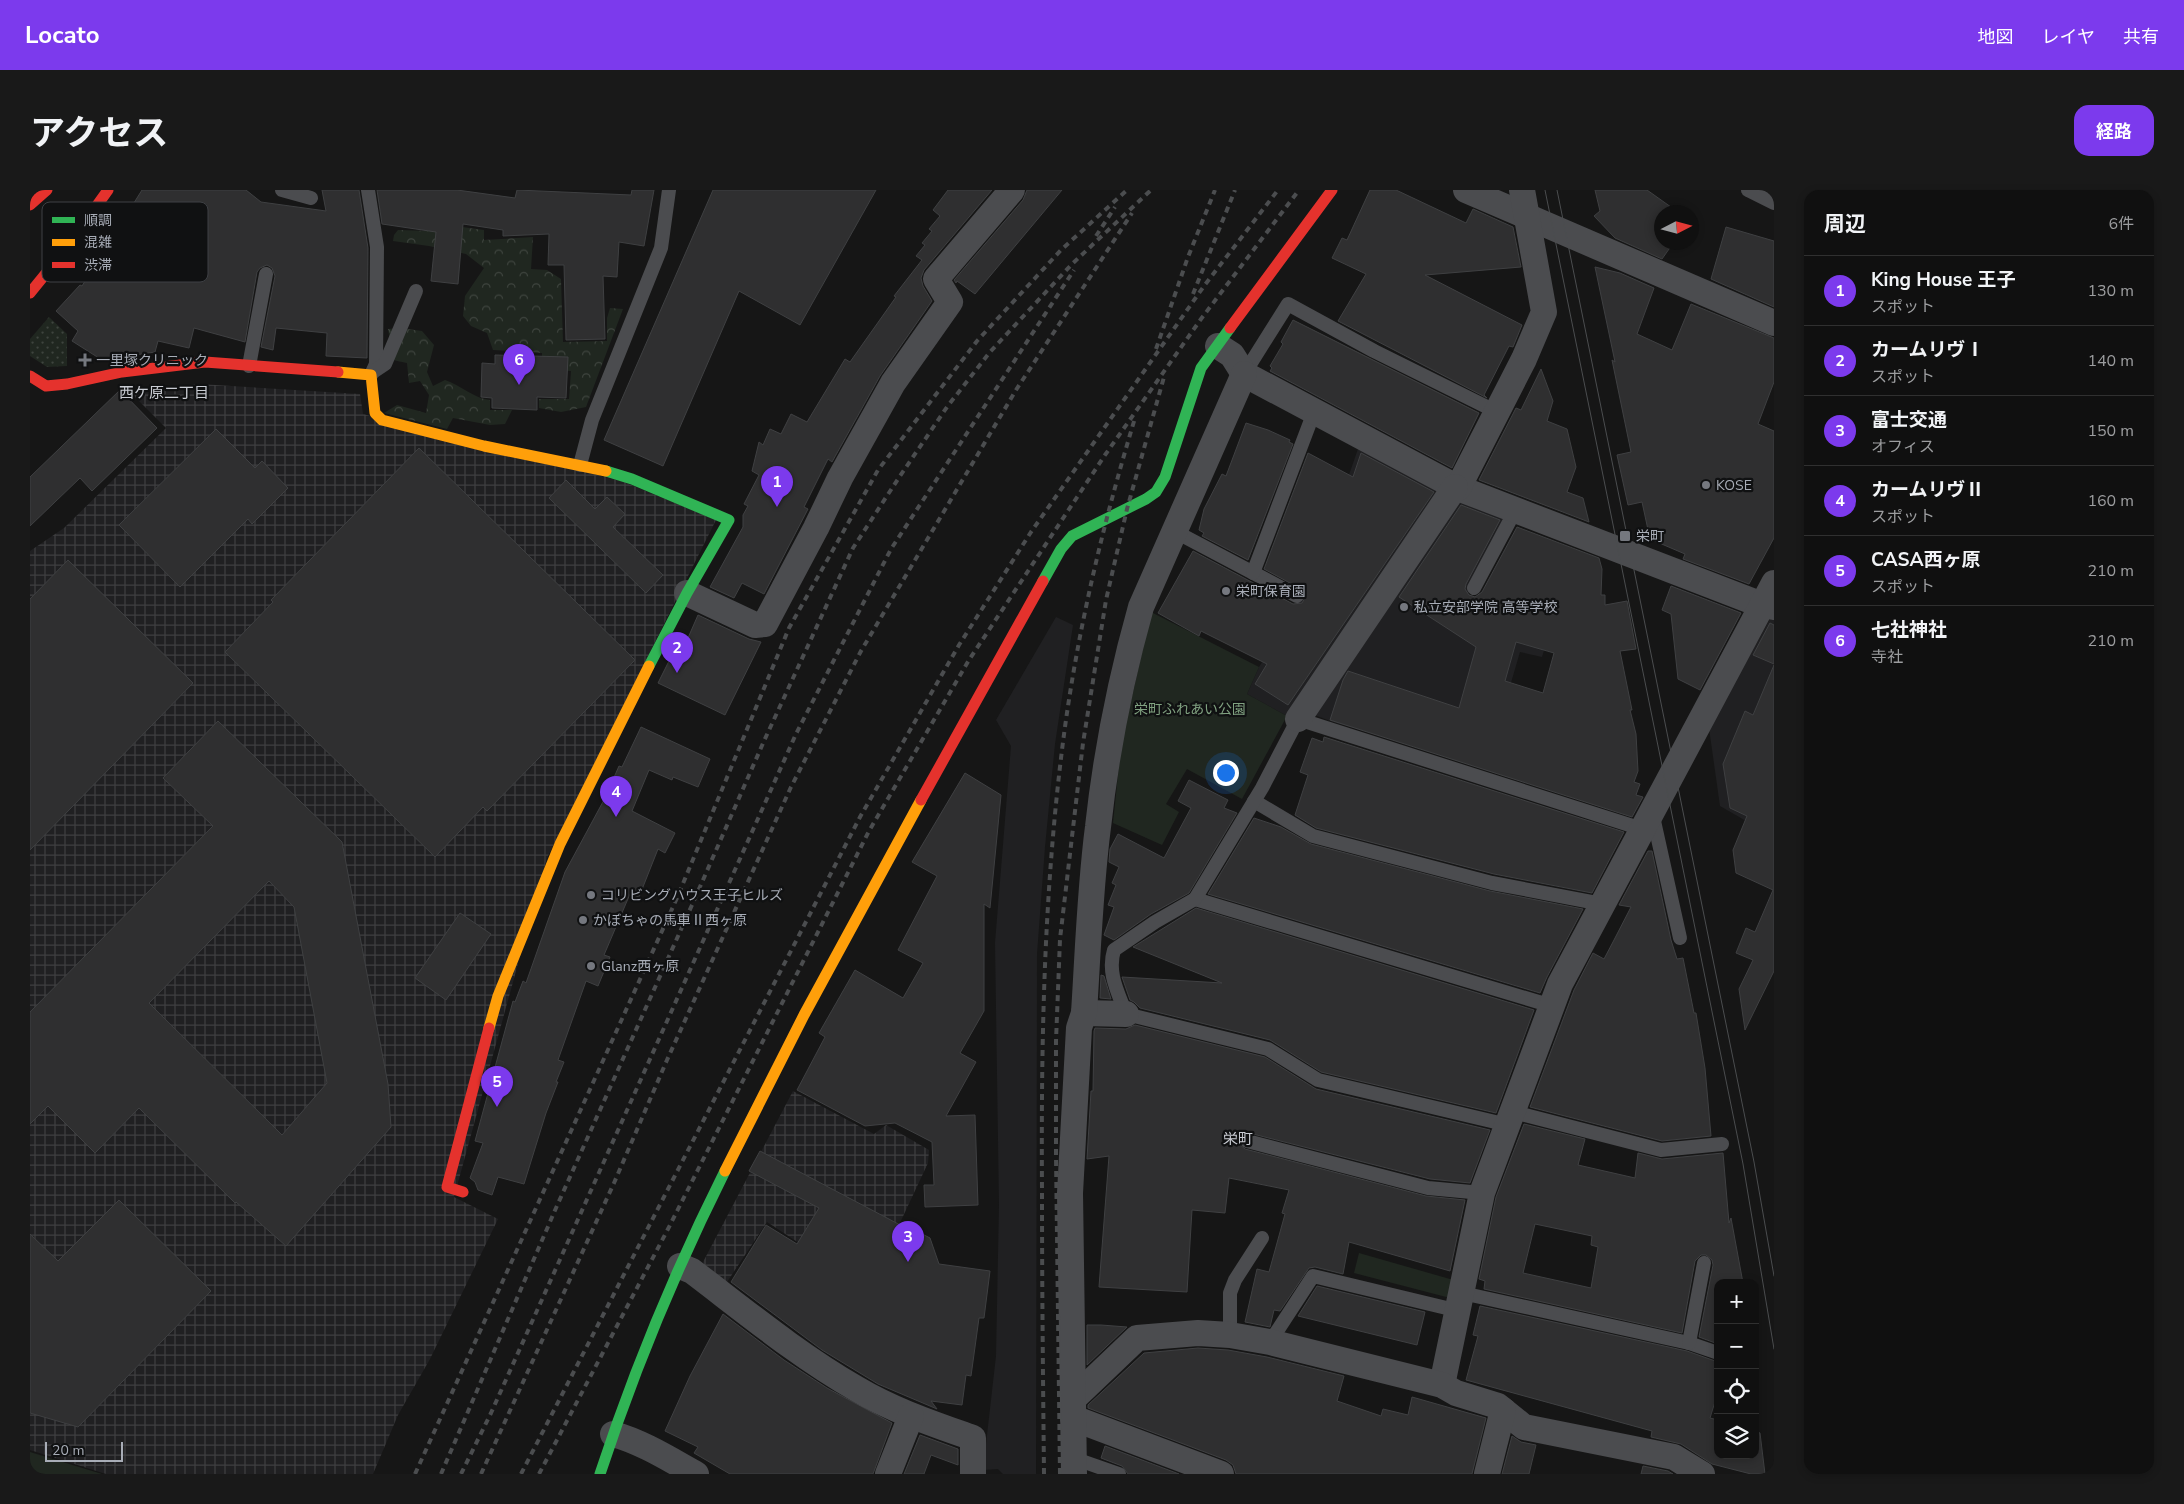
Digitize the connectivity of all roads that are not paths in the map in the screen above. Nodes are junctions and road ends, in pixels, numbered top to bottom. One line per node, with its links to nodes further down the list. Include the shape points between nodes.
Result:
1 (47, 190): 14 (street)
2 (108, 190): 12 (street)
3 (282, 190): 11 (lane)
4 (368, 190): 23 (lane, via 377,247 376,364)
5 (670, 190): 28 (lane, via 662,248 592,420)
6 (1012, 190): 34 (street, via 936,279 950,302 893,384 840,478 765,624 755,626)
7 (1332, 190): 21 (street)
8 (1466, 190): 15 (street)
9 (1522, 190): 15 (street)
10 (1748, 190): 13 (lane)
11 (311, 198)
12 (99, 202)
13 (1774, 203)
14 (30, 205)
15 (1527, 215): 20 (street); 27 (street, via 1544,312)
16 (266, 274): 22 (lane)
17 (42, 278): 19 (street)
18 (416, 291): 23 (lane, via 385,364)
19 (30, 293)
20 (1774, 323)
21 (1218, 346): 24 (street, via 1232,355); 53 (street, via 1201,368 1165,477 1156,492 1072,536 1061,549 815,991)
22 (248, 366): 23 (street); 25 (street, via 205,362 46,386)
23 (372, 374): 28 (street, via 375,413 382,420 484,446)
24 (1244, 374): 26 (street); 27 (lane, via 1288,304); 31 (street)
25 (30, 376)
26 (1314, 412): 29 (street); 32 (lane)
27 (1497, 412): 29 (street)
28 (580, 465): 34 (street, via 632,479 729,520)
29 (1457, 488): 30 (street); 37 (street)
30 (1515, 511): 33 (lane); 36 (street)
31 (1174, 531): 32 (lane); 44 (street, via 1141,607 1111,742 1098,827)
32 (1253, 574): 35 (lane)
33 (1474, 588)
34 (687, 593): 49 (street, via 560,844 498,996 447,1187)
35 (1296, 596)
36 (1770, 598): 39 (street)
37 (1298, 719): 38 (lane); 39 (lane)
38 (1254, 801): 40 (lane); 41 (lane, via 1314,836 1492,884)
39 (1647, 820): 41 (street); 42 (lane)
40 (1195, 900): 43 (lane); 45 (lane, via 1114,950 1110,962 1112,974)
41 (1602, 904): 43 (street, via 1560,984)
42 (1680, 938)
43 (1552, 1006): 46 (street)
44 (1084, 1013): 45 (street); 60 (street, via 1079,1028 1070,1193)
45 (1126, 1014): 46 (lane, via 1268,1049 1318,1080)
46 (1510, 1119): 48 (lane, via 1661,1150); 50 (street)
47 (1247, 1141): 50 (lane, via 1428,1188)
48 (1722, 1144)
49 (463, 1192)
50 (1482, 1193): 54 (street)
51 (1262, 1238): 55 (lane, via 1230,1293)
52 (1704, 1263): 57 (lane)
53 (680, 1266): 62 (street, via 692,1271 799,1352 858,1390); 63 (street, via 636,1367)
54 (1461, 1302): 56 (lane, via 1313,1276); 57 (lane); 59 (street)
55 (1230, 1335): 56 (street); 60 (street, via 1198,1333 1137,1338)
56 (1270, 1342): 59 (street)
57 (1689, 1343): 58 (lane)
58 (1714, 1352)
59 (1442, 1385): 61 (street)
60 (1073, 1408): 64 (street); 70 (street)
61 (1503, 1410): 71 (street); 72 (street, via 1524,1428 1674,1457)
62 (911, 1416): 67 (street); 68 (street, via 974,1438)
63 (613, 1434): 65 (street); 66 (street)
64 (1074, 1466): 69 (lane)
65 (600, 1474)
66 (696, 1474)
67 (888, 1474)
68 (973, 1474)
69 (1120, 1474)
70 (1221, 1474)
71 (1487, 1474)
72 (1702, 1474)

